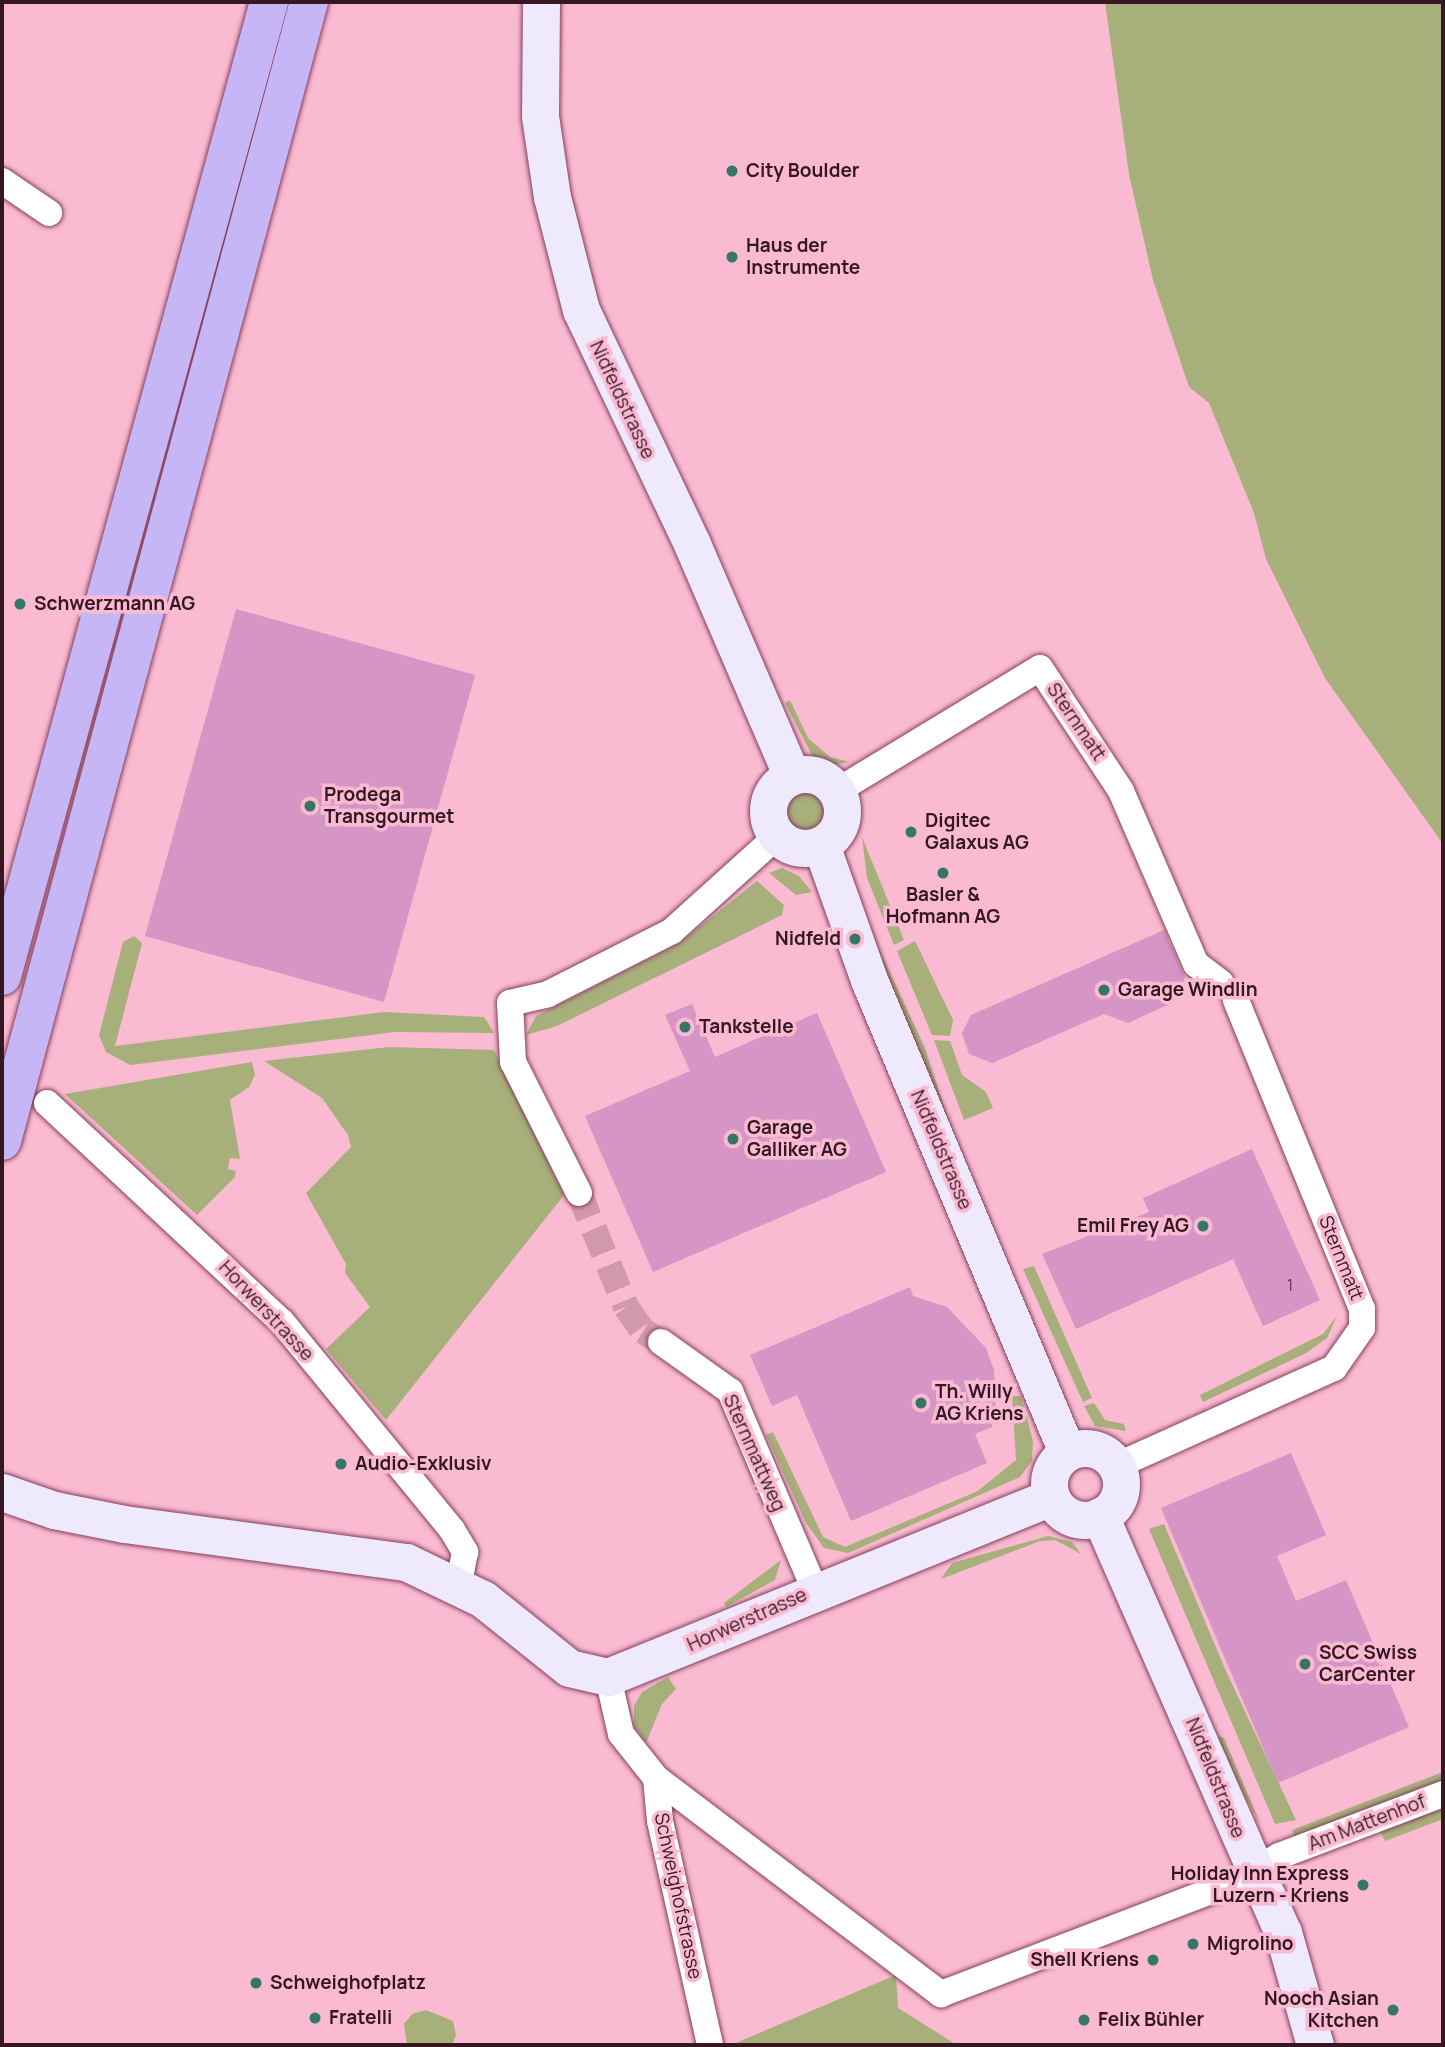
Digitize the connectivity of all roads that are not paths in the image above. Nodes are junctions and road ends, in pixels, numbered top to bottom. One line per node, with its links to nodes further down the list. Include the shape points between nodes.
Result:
1 (269, 2): 10 (highway)
2 (309, 2): 12 (highway)
3 (541, 2): 6 (street, Nidfeldstrasse, via 540,116 552,197 581,310 692,544)
4 (2, 181): 5 (street)
5 (49, 213)
6 (792, 776): 7 (street, via 812,774); 8 (street, via 776,788 768,807)
7 (837, 791): 9 (street, via 841,822); 16 (street, Sternmatt, via 1040,668 1121,790 1196,964 1228,992 1362,1309 1362,1328 1334,1368)
8 (777, 836): 9 (street, via 797,848); 13 (street, via 732,883 672,931 548,994 510,1003 513,1062)
9 (821, 845): 15 (street, Nidfeldstrasse, via 869,980)
10 (2, 976)
11 (47, 1103): 20 (street, Horwerstrasse, via 282,1322 452,1530 465,1552)
12 (2, 1141)
13 (579, 1193)
14 (662, 1342): 21 (street, Sternmattweg, via 730,1391)
15 (1067, 1452): 16 (street, via 1094,1449); 18 (street, via 1051,1472)
16 (1116, 1466): 19 (street, via 1119,1495)
17 (2, 1492): 20 (street, via 124,1524 385,1557)
18 (1051, 1497): 19 (street, via 1072,1517); 21 (street, Horwerstrasse)
19 (1100, 1516): 25 (street, Nidfeldstrasse)
20 (459, 1583): 22 (street, via 569,1668)
21 (815, 1590): 22 (street, Horwerstrasse)
22 (608, 1676): 23 (street, via 621,1734)
23 (656, 1778): 25 (street, Am Mattenhof, via 904,1971 941,1994); 26 (street, Schweighofstrasse, via 660,1821)
24 (1443, 1794): 25 (street, Am Mattenhof)
25 (1254, 1871): 27 (street, Nidfeldstrasse, via 1283,1932)
26 (710, 2045)
27 (1315, 2045)

